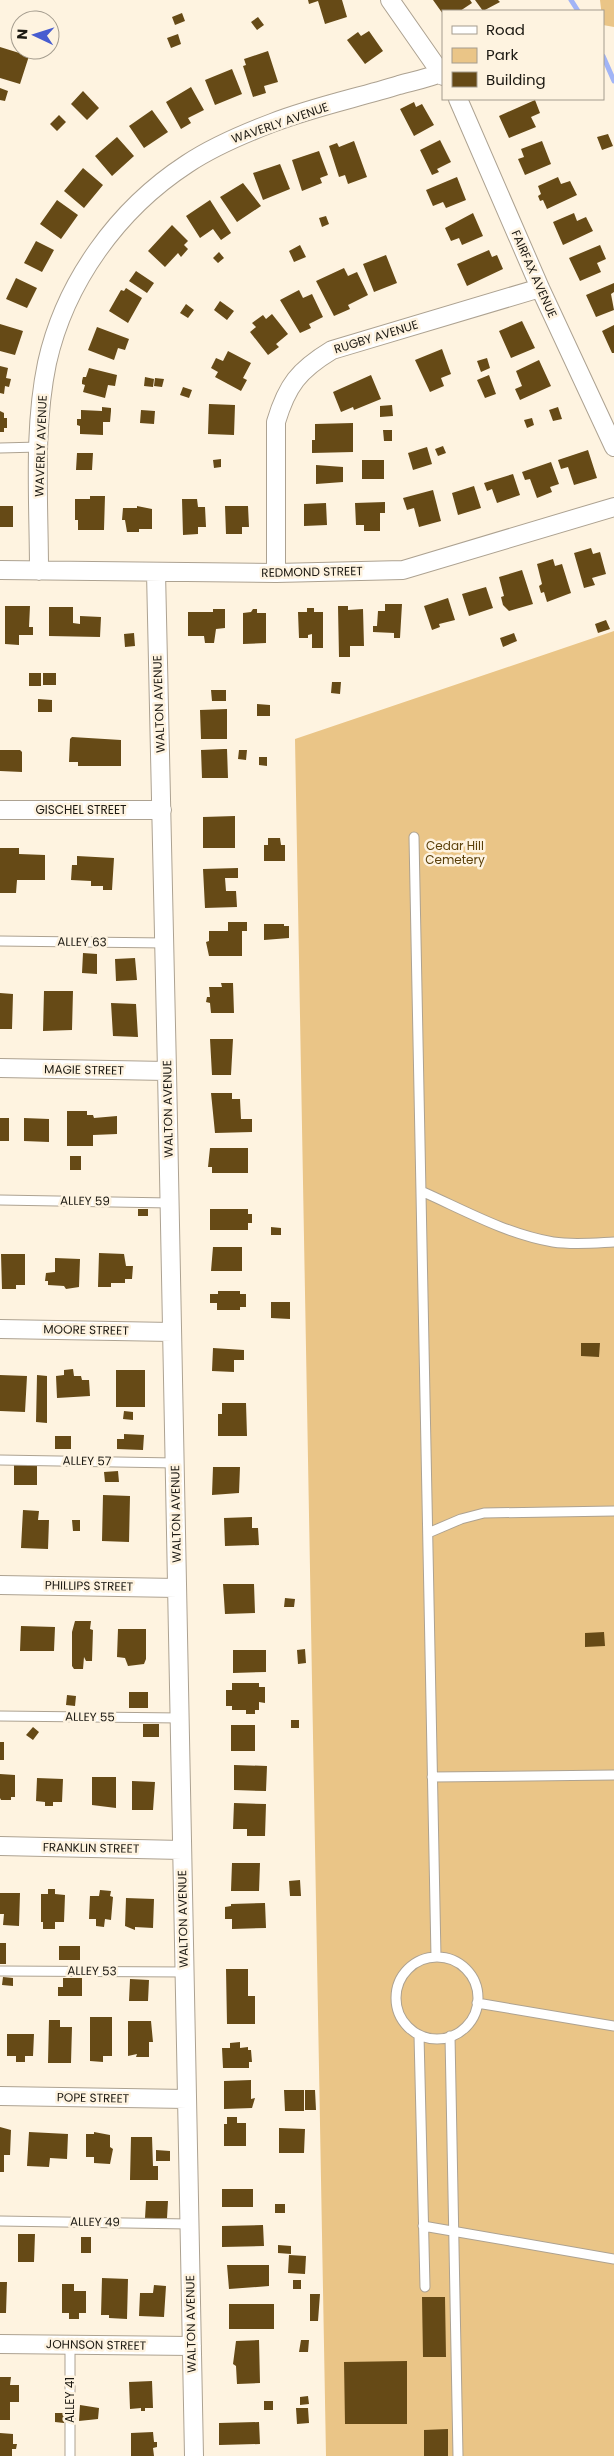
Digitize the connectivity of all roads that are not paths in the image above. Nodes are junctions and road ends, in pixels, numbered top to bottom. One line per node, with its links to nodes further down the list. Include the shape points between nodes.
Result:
1 (390, 0): 2 (street)
2 (442, 74): 5 (street, WAVERLY AVENUE, via 275,122 226,142 187,164 142,199 83,270 63,314 47,362)
3 (458, 100): 4 (street, FAIRFAX AVENUE)
4 (540, 288): 6 (street, FAIRFAX AVENUE); 12 (street, RUGBY AVENUE, via 332,350 311,363 293,381 276,422)
5 (40, 447): 7 (lane); 10 (street, WAVERLY AVENUE)
6 (614, 447)
7 (0, 448)
8 (614, 507): 12 (street, REDMOND STREET, via 403,570)
9 (0, 570): 10 (street, REDMOND STREET)
10 (39, 571): 11 (street, REDMOND STREET)
11 (156, 572): 12 (street, REDMOND STREET); 14 (street, WALTON AVENUE)
12 (276, 573)
13 (0, 810): 14 (street, GISCHEL STREET)
14 (162, 810): 17 (street, WALTON AVENUE)
15 (414, 837): 20 (lane)
16 (0, 941): 17 (lane, ALLEY 63)
17 (165, 943): 19 (street, WALTON AVENUE)
18 (0, 1068): 19 (street, MAGIE STREET)
19 (167, 1071): 22 (street, WALTON AVENUE)
20 (421, 1192): 23 (lane, via 520,1235 555,1242); 29 (lane)
21 (0, 1200): 22 (lane, ALLEY 59)
22 (170, 1203): 25 (street, WALTON AVENUE)
23 (614, 1242)
24 (0, 1329): 25 (street, MOORE STREET)
25 (172, 1332): 27 (street, WALTON AVENUE)
26 (0, 1460): 27 (lane, ALLEY 57)
27 (175, 1464): 31 (street, WALTON AVENUE)
28 (614, 1511): 29 (lane, via 484,1513)
29 (428, 1533): 35 (lane)
30 (0, 1585): 31 (street, PHILLIPS STREET)
31 (177, 1588): 33 (street, WALTON AVENUE)
32 (0, 1716): 33 (lane, ALLEY 55)
33 (180, 1718): 37 (street, WALTON AVENUE)
34 (614, 1775): 35 (lane)
35 (432, 1778): 38 (lane)
36 (0, 1846): 37 (street, FRANKLIN STREET)
37 (182, 1850): 40 (street, WALTON AVENUE)
38 (436, 1957): 41 (lane, via 455,1961 465,1968 475,1984); 43 (lane, via 417,1962 407,1970 396,1993 401,2018)
39 (0, 1971): 40 (lane, ALLEY 53)
40 (184, 1972): 46 (street, WALTON AVENUE)
41 (477, 2003): 42 (lane); 44 (lane, via 474,2016 466,2026)
42 (614, 2026)
43 (419, 2035): 44 (lane, via 432,2039); 49 (lane)
44 (450, 2036): 50 (lane)
45 (0, 2096): 46 (street, POPE STREET)
46 (187, 2099): 48 (street, WALTON AVENUE)
47 (0, 2221): 48 (lane, ALLEY 49)
48 (189, 2224): 55 (street, WALTON AVENUE)
49 (423, 2226): 50 (lane); 52 (lane)
50 (454, 2231): 51 (lane); 58 (lane)
51 (614, 2259)
52 (424, 2287)
53 (0, 2344): 54 (street, JOHNSON STREET)
54 (70, 2345): 55 (street, JOHNSON STREET); 56 (lane, ALLEY 41)
55 (192, 2346): 57 (street, WALTON AVENUE)
56 (70, 2456)
57 (194, 2456)
58 (458, 2456)

